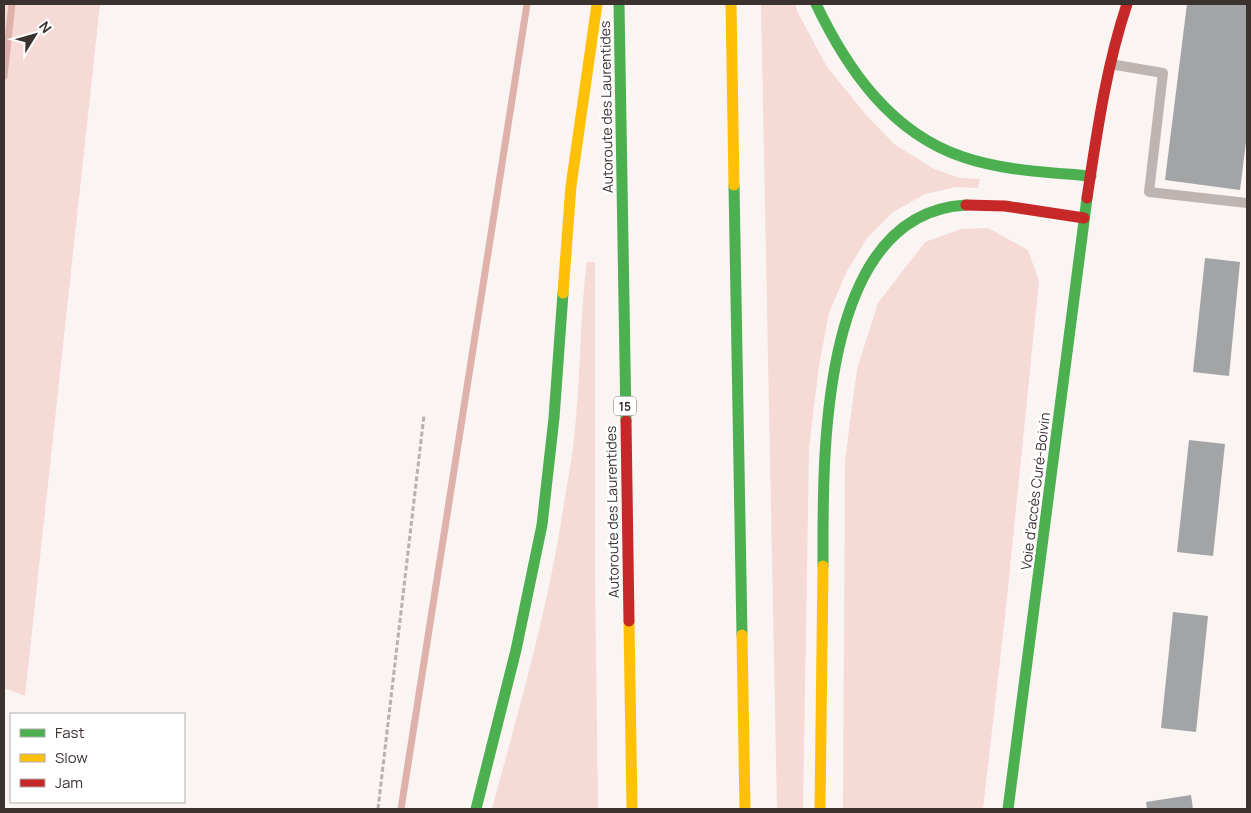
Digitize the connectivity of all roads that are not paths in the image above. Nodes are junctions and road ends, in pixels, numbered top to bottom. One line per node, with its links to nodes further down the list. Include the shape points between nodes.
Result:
1 (597, 4): 10 (main road, via 571,186 554,418 542,525 518,641)
2 (619, 4): 11 (main road, Autoroute des Laurentides / 15)
3 (731, 4): 12 (main road)
4 (816, 4): 7 (main road, via 855,74 890,113 914,133 948,151 993,165)
5 (1127, 4): 6 (main road, Voie d'accès Curé-Boivin)
6 (1110, 64): 7 (main road, Voie d'accès Curé-Boivin); 8 (lane, via 1164,72 1150,192)
7 (1091, 176): 9 (main road, Voie d'accès Curé-Boivin)
8 (1247, 203)
9 (1084, 218): 13 (main road, via 975,204 937,210 906,226 891,240 856,292 838,346 828,406); 14 (main road, Voie d'accès Curé-Boivin)
10 (476, 809)
11 (632, 809)
12 (744, 809)
13 (820, 809)
14 (1008, 809)

